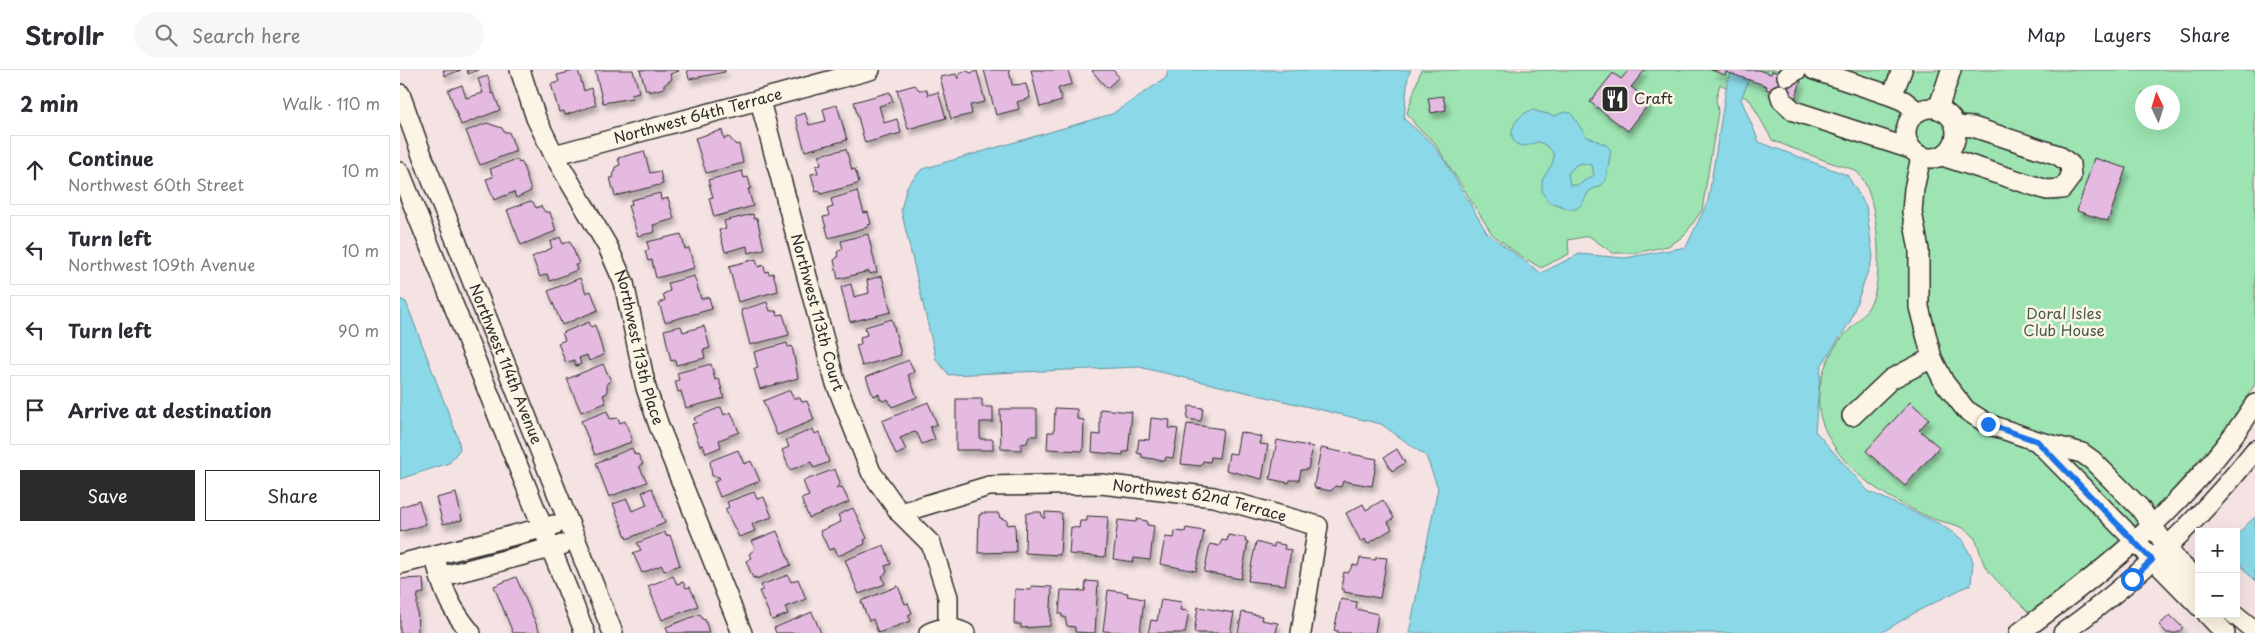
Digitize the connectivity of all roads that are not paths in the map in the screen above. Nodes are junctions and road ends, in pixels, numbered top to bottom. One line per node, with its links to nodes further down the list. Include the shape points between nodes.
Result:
1 (520, 70): 15 (street, Northwest 113th Place, via 536,118)
2 (870, 70): 10 (street, Northwest 64th Terrace)
3 (1814, 70): 6 (street)
4 (1902, 70): 9 (street)
5 (1951, 70): 11 (street)
6 (1850, 76): 9 (street)
7 (400, 94): 17 (street, Northwest 114th Avenue)
8 (1780, 94): 14 (street, via 1794,111)
9 (1892, 96): 12 (street)
10 (760, 101): 15 (street, Northwest 64th Terrace); 26 (street, Northwest 113th Court, via 835,381 871,472)
11 (1938, 109): 12 (street); 13 (street, via 1948,114)
12 (1918, 112): 14 (street, via 1908,122 1906,130 1906,140)
13 (1956, 126): 16 (street, via 1952,148); 16 (street, via 1973,127 2058,156 2070,164 2071,177 2062,189 2055,191)
14 (1916, 153): 16 (street, via 1928,159); 21 (street, via 1912,212 1918,250 1919,307)
15 (554, 155): 49 (street, Northwest 113th Place, via 608,246 624,283 646,388 658,426)
16 (1942, 156)
17 (423, 158): 18 (street); 19 (street, Northwest 114th Avenue)
18 (400, 164)
19 (432, 182): 20 (street); 27 (street, Northwest 114th Avenue)
20 (402, 184): 29 (street, Northwest 114th Avenue)
21 (1932, 358): 23 (street, via 1891,379); 24 (street, via 1944,382 1966,410 1988,424)
22 (2255, 404): 28 (street, via 2215,460)
23 (1852, 416)
24 (2037, 441): 28 (street, via 2082,453 2105,472); 31 (street)
25 (2255, 450): 32 (street, via 2199,515)
26 (900, 513): 44 (street, Northwest 113th Court, via 931,544); 51 (street, Northwest 62nd Terrace, via 989,486 1101,484 1214,497 1318,526)
27 (568, 521): 29 (street); 30 (street, Northwest 114th Avenue)
28 (2153, 525): 31 (street); 32 (street)
29 (543, 529): 33 (street); 34 (street, Northwest 114th Avenue)
30 (576, 541): 34 (street); 48 (street, Northwest 114th Avenue)
31 (2135, 542): 36 (street); 52 (street)
32 (2167, 546): 36 (street); 40 (street)
33 (468, 548): 35 (street); 38 (street)
34 (551, 548): 38 (street); 47 (street, Northwest 114th Avenue)
35 (435, 556): 37 (street); 39 (street)
36 (2152, 560): 41 (street); 53 (street)
37 (400, 564)
38 (474, 568): 39 (street)
39 (440, 577): 45 (street, via 455,614)
40 (2195, 578)
41 (2195, 602)
42 (2210, 618): 54 (street)
43 (2239, 618): 46 (street)
44 (956, 630): 50 (street)
45 (469, 631)
46 (2255, 631)
47 (585, 633)
48 (613, 633)
49 (742, 633)
50 (929, 633)
51 (1302, 633)
52 (2019, 633)
53 (2063, 633)
54 (2225, 633)

